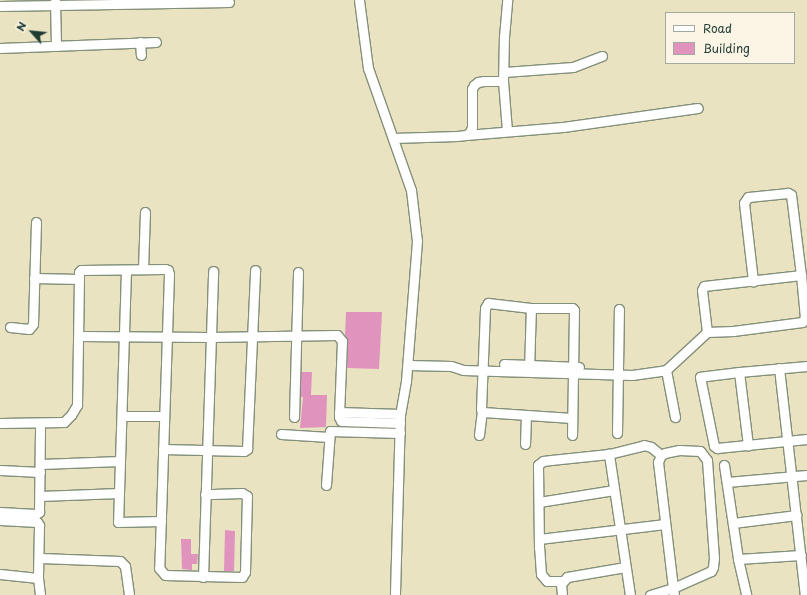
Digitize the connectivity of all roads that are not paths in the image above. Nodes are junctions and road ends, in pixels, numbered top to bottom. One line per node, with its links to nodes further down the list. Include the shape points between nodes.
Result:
1 (359, 0): 16 (street, via 368,68)
2 (507, 0): 12 (street)
3 (228, 2): 4 (street)
4 (55, 3): 5 (street); 8 (street)
5 (0, 6)
6 (140, 42): 7 (street); 8 (street); 10 (street)
7 (156, 42)
8 (56, 46): 9 (street)
9 (0, 48)
10 (141, 55)
11 (602, 56): 12 (street, via 573,67)
12 (503, 76): 14 (street); 15 (street, via 474,85 472,127)
13 (698, 108): 14 (street, via 579,125)
14 (507, 131): 15 (street)
15 (466, 135): 16 (street)
16 (393, 138): 38 (street, via 411,190 417,241)
17 (145, 212): 19 (street)
18 (36, 222): 25 (street)
19 (143, 269): 20 (street); 32 (street, via 168,270)
20 (126, 270): 26 (street, via 85,269 79,272); 35 (street)
21 (255, 270): 36 (street)
22 (213, 271): 37 (street)
23 (298, 272): 33 (street)
24 (801, 275): 27 (street); 27 (street, via 790,194 748,197 743,207); 31 (street, via 805,318 802,322)
25 (34, 278): 26 (street); 30 (street, via 33,324 29,329)
26 (79, 279): 34 (street)
27 (752, 281): 31 (street, via 703,287)
28 (531, 308): 40 (street, via 488,303 485,308); 41 (street); 43 (street, via 574,309)
29 (619, 309): 45 (street)
30 (10, 327)
31 (707, 332): 44 (street)
32 (167, 335): 35 (street); 37 (street); 50 (street)
33 (297, 335): 36 (street); 51 (street); 54 (street, via 333,334 342,339 339,412)
34 (79, 336): 35 (street); 56 (street, via 77,405 72,415 64,422)
35 (124, 336): 49 (street)
36 (252, 336): 37 (street); 68 (street, via 247,449)
37 (210, 337): 68 (street)
38 (408, 365): 40 (street, via 456,364); 54 (street)
39 (807, 366): 42 (street)
40 (484, 367): 41 (street); 47 (street)
41 (529, 368): 43 (street)
42 (779, 368): 46 (street); 64 (street)
43 (573, 370): 45 (street); 53 (street)
44 (666, 370): 45 (street); 52 (street)
45 (617, 372): 58 (street)
46 (739, 372): 66 (street); 66 (street, via 700,377 714,446)
47 (482, 412): 48 (street); 60 (street)
48 (526, 415): 53 (street); 65 (street)
49 (122, 416): 50 (street); 71 (street)
50 (164, 416): 67 (street)
51 (294, 417)
52 (675, 417)
53 (572, 418): 61 (street)
54 (400, 419): 57 (street)
55 (0, 423): 56 (street)
56 (40, 424): 73 (street)
57 (400, 433): 62 (street, via 330,430); 103 (street)
58 (618, 433)
59 (281, 434): 62 (street)
60 (479, 435)
61 (572, 435)
62 (329, 438): 78 (street)
63 (807, 439): 64 (street)
64 (788, 441): 66 (street); 76 (street)
65 (525, 444)
66 (748, 446)
67 (163, 449): 68 (street); 87 (street)
68 (207, 450): 81 (street)
69 (609, 454): 70 (street, via 644,445); 79 (street); 83 (street, via 541,462 538,467)
70 (661, 455): 89 (street, via 658,462); 100 (street, via 680,450 700,451 707,460 713,568)
71 (120, 461): 73 (street); 80 (street)
72 (724, 465): 77 (street)
73 (40, 468): 74 (street); 82 (street)
74 (0, 470)
75 (807, 475): 76 (street)
76 (792, 476): 77 (street); 86 (street)
77 (727, 482): 88 (street)
78 (326, 485)
79 (614, 490): 83 (street); 90 (street)
80 (120, 493): 82 (street); 87 (street, via 118,522)
81 (206, 494): 97 (street); 97 (street, via 242,493 247,496 245,572 242,577)
82 (40, 496): 84 (street, via 39,512 36,514)
83 (538, 502): 91 (street)
84 (0, 512)
85 (0, 520): 93 (street, via 37,522)
86 (800, 520): 88 (street); 92 (street)
87 (161, 522): 97 (street, via 161,572 165,575)
88 (732, 523): 94 (street)
89 (665, 524): 90 (street); 100 (street)
90 (620, 528): 91 (street); 95 (street)
91 (539, 539): 99 (street, via 541,574 547,581)
92 (801, 554): 94 (street); 108 (street)
93 (40, 558): 98 (street); 102 (street, via 120,561 125,566)
94 (738, 559): 107 (street)
95 (625, 567): 99 (street, via 567,576); 105 (street)
96 (0, 574): 98 (street)
97 (203, 576)
98 (38, 578): 101 (street)
99 (562, 581): 104 (street)
100 (673, 591): 106 (street)
101 (40, 595)
102 (129, 595)
103 (395, 595)
104 (562, 595)
105 (630, 595)
106 (650, 595)
107 (746, 595)
108 (805, 595)

